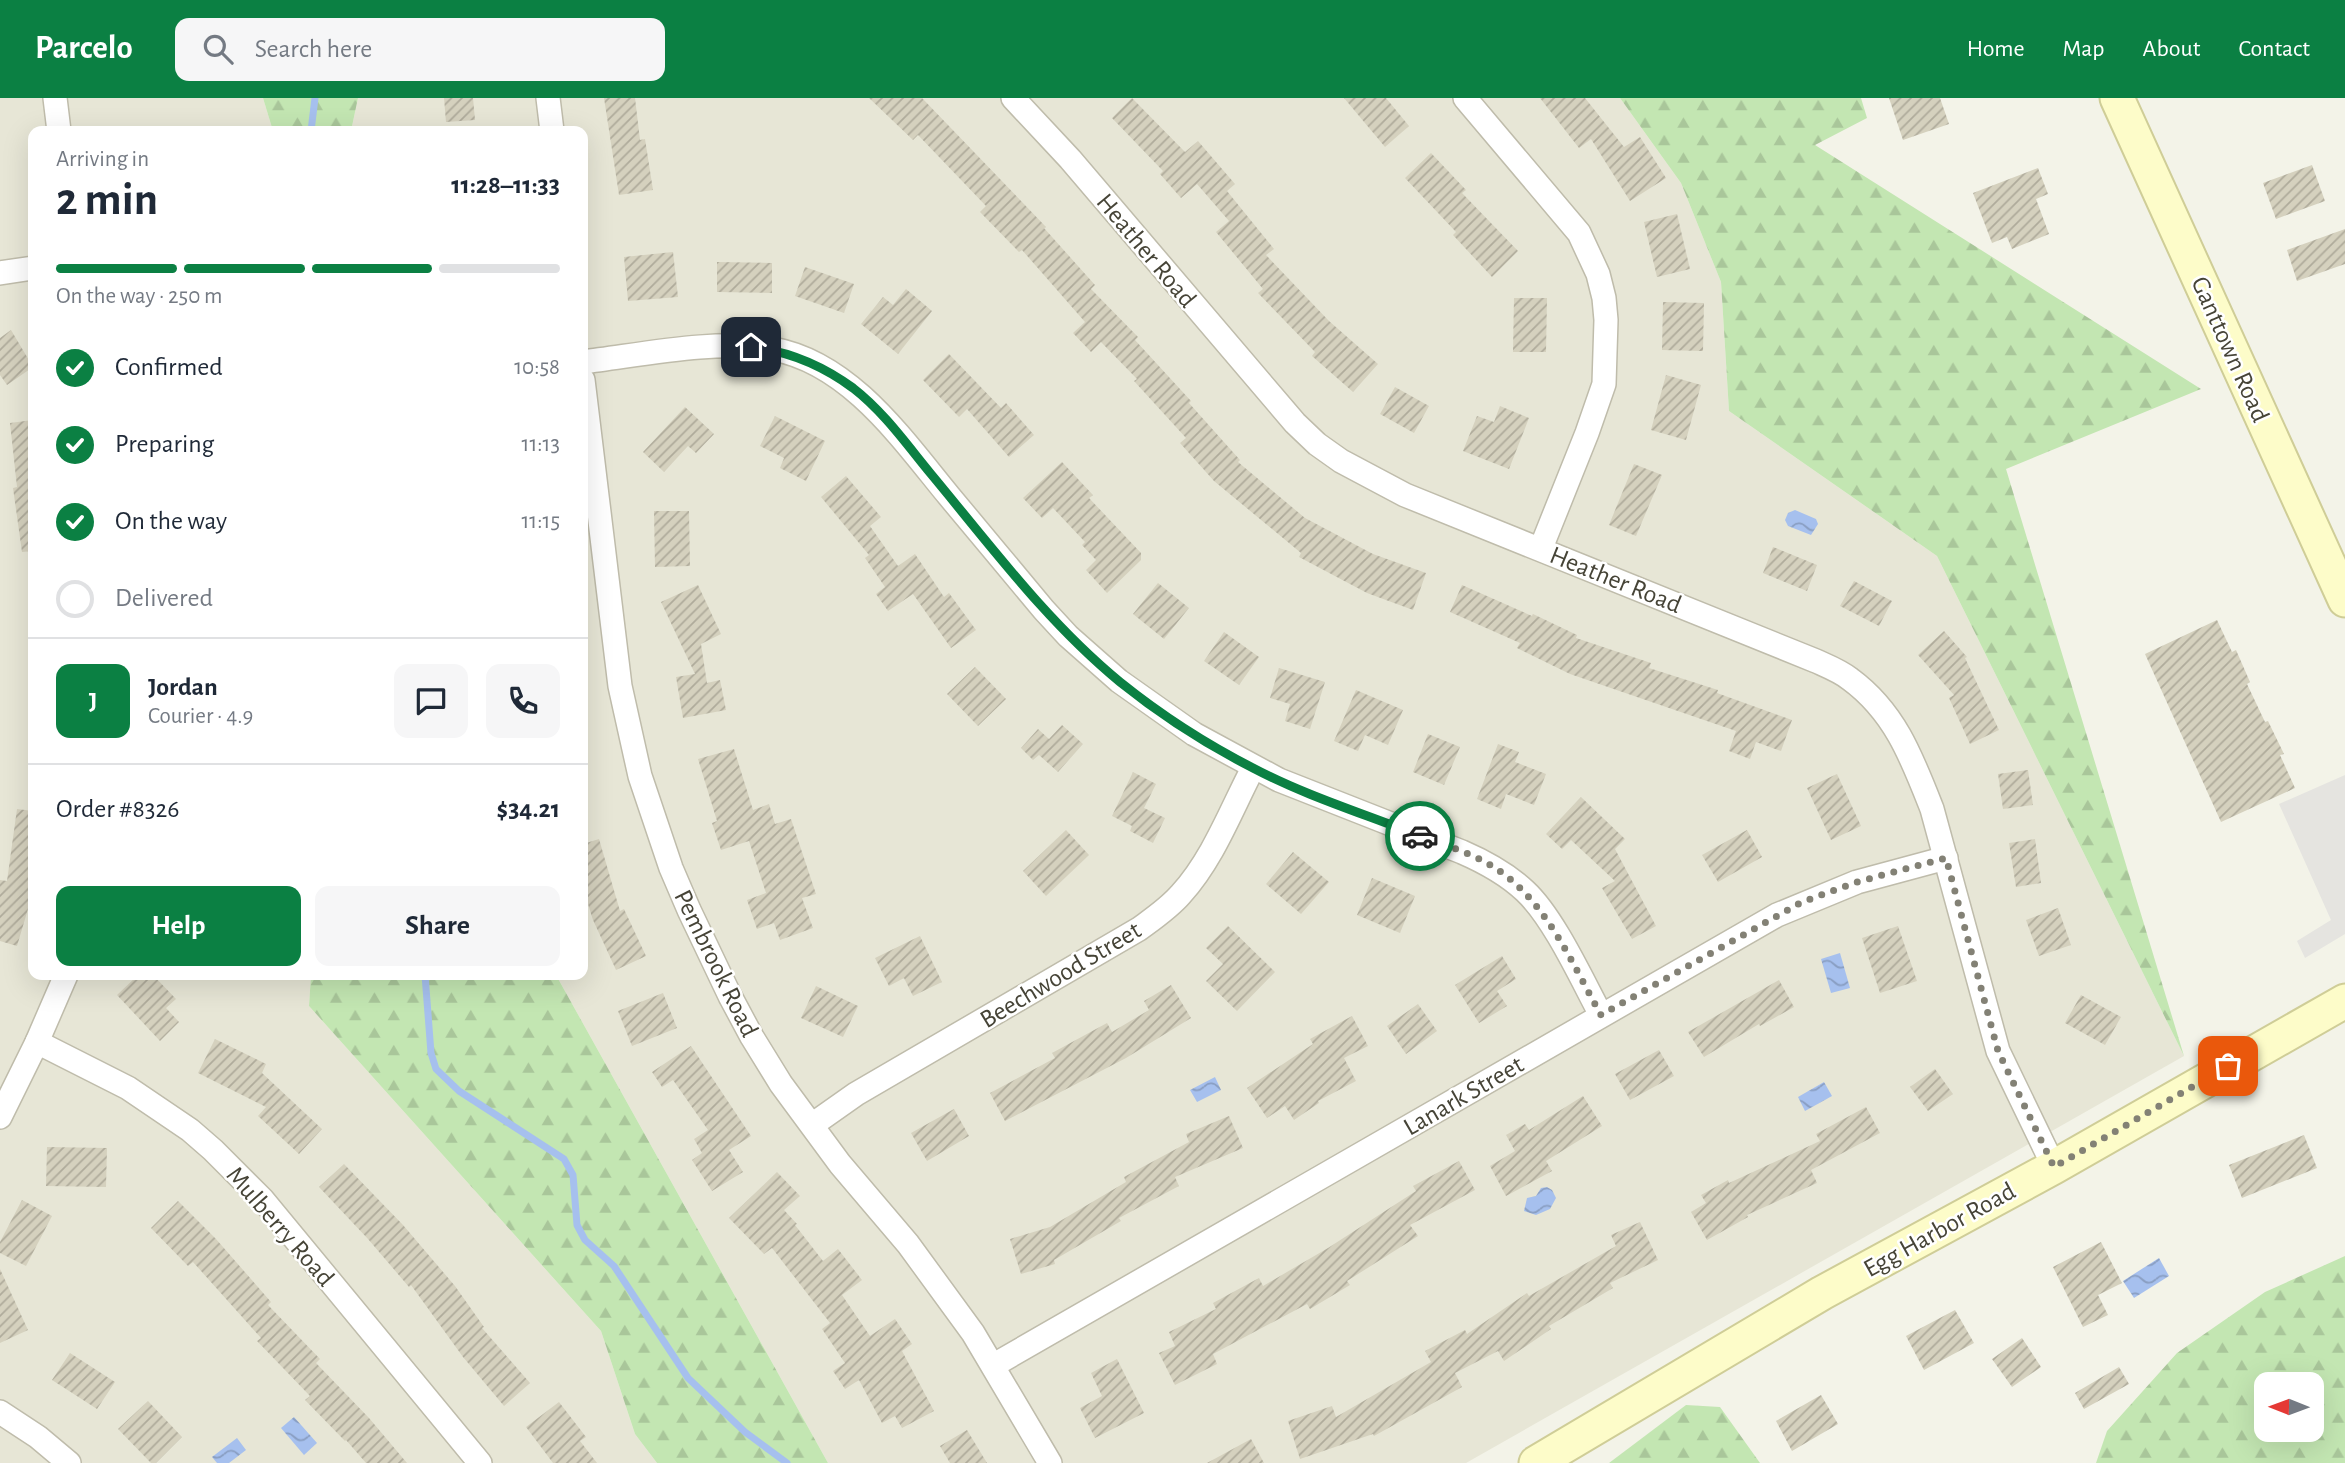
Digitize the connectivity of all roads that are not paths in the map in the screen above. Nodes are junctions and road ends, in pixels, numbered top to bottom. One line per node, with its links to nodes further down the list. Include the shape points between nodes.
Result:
1 (55, 98): 6 (street)
2 (548, 98): 7 (street)
3 (1013, 98): 12 (street, Heather Road, via 1270,396 1317,444 1405,495)
4 (1465, 98): 12 (street, via 1579,233 1604,298 1604,384)
5 (2117, 98): 13 (main road, Ganttown Road)
6 (58, 126)
7 (551, 126)
8 (28, 269): 9 (street)
9 (0, 273)
10 (588, 361): 14 (street, via 751,347 799,358 835,376 889,423 1068,636 1144,701)
11 (588, 422): 21 (street, Pembrook Road, via 618,675 640,776 671,868 730,996 781,1084)
12 (1541, 548): 15 (street, Heather Road, via 1847,677 1892,721 1928,799)
13 (2345, 600)
14 (1253, 768): 18 (street, via 1462,852 1509,878 1528,893 1557,934); 21 (street, Beechwood Street, via 1194,878 1161,912 856,1094)
15 (1946, 858): 18 (street, Lanark Street, via 1802,902); 22 (street, Heather Road, via 1998,1051)
16 (64, 980): 19 (street)
17 (2345, 1001): 22 (main road, Egg Harbor Road)
18 (1601, 1015): 23 (street, Lanark Street)
19 (37, 1042): 20 (street); 26 (street, Mulberry Road, via 128,1088 213,1150 262,1200)
20 (0, 1116)
21 (812, 1125): 23 (street, Pembrook Road, via 908,1244)
22 (2054, 1167): 28 (main road, Egg Harbor Road, via 1822,1293)
23 (994, 1365): 27 (street, Pembrook Road)
24 (0, 1412): 25 (street)
25 (69, 1463)
26 (480, 1463)
27 (1050, 1463)
28 (1536, 1463)

